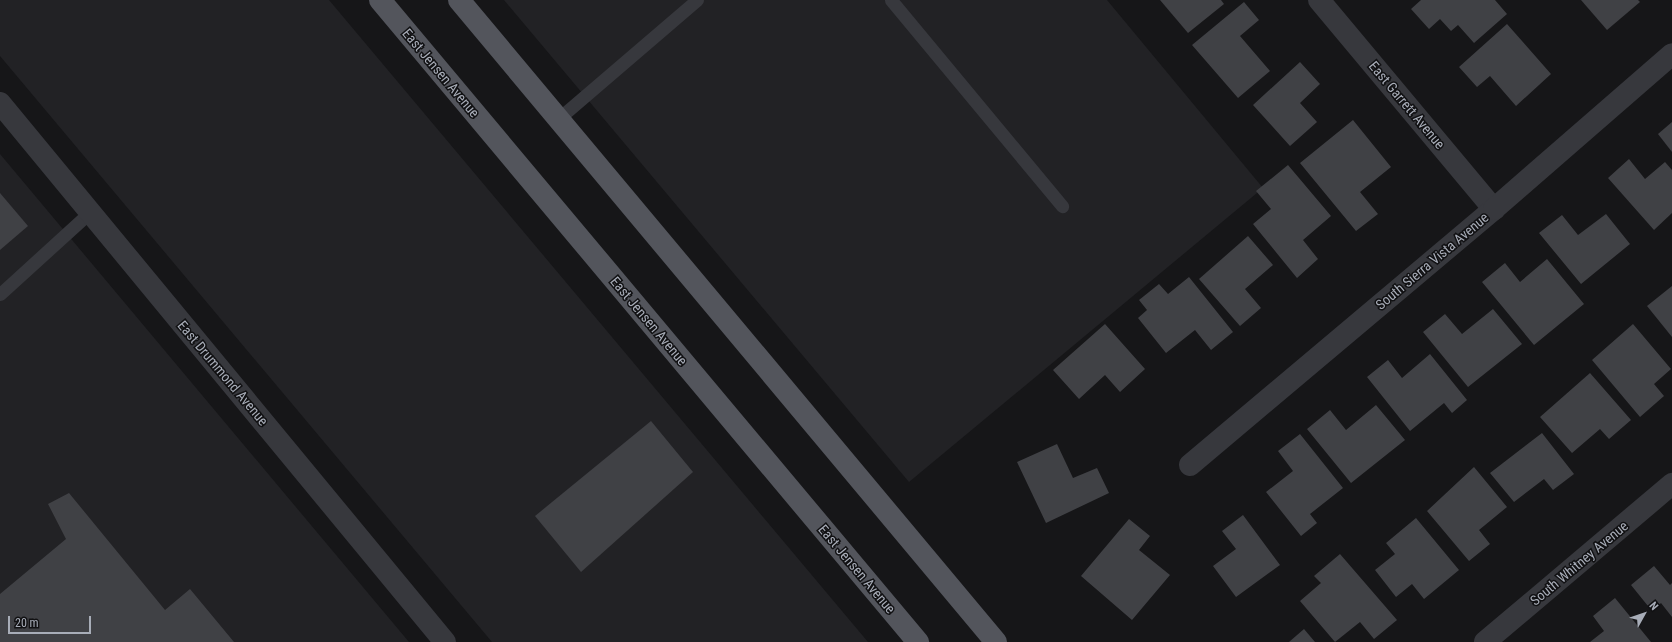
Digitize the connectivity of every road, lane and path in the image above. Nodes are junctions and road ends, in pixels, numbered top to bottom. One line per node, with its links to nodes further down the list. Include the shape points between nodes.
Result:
1 (380, 0): 16 (main road, East Jensen Avenue)
2 (460, 0): 8 (main road)
3 (697, 0): 8 (lane)
4 (891, 0): 9 (lane)
5 (1319, 0): 10 (street, East Garrett Avenue)
6 (1672, 54): 10 (street, South Sierra Vista Avenue)
7 (0, 103): 11 (street, East Drummond Avenue)
8 (558, 119): 17 (main road)
9 (1062, 206)
10 (1494, 209): 13 (street, South Sierra Vista Avenue)
11 (90, 212): 12 (lane); 15 (street, East Drummond Avenue)
12 (0, 294)
13 (1190, 465)
14 (1672, 484): 18 (street, South Whitney Avenue)
15 (445, 642)
16 (918, 642)
17 (996, 642)
18 (1485, 642)

